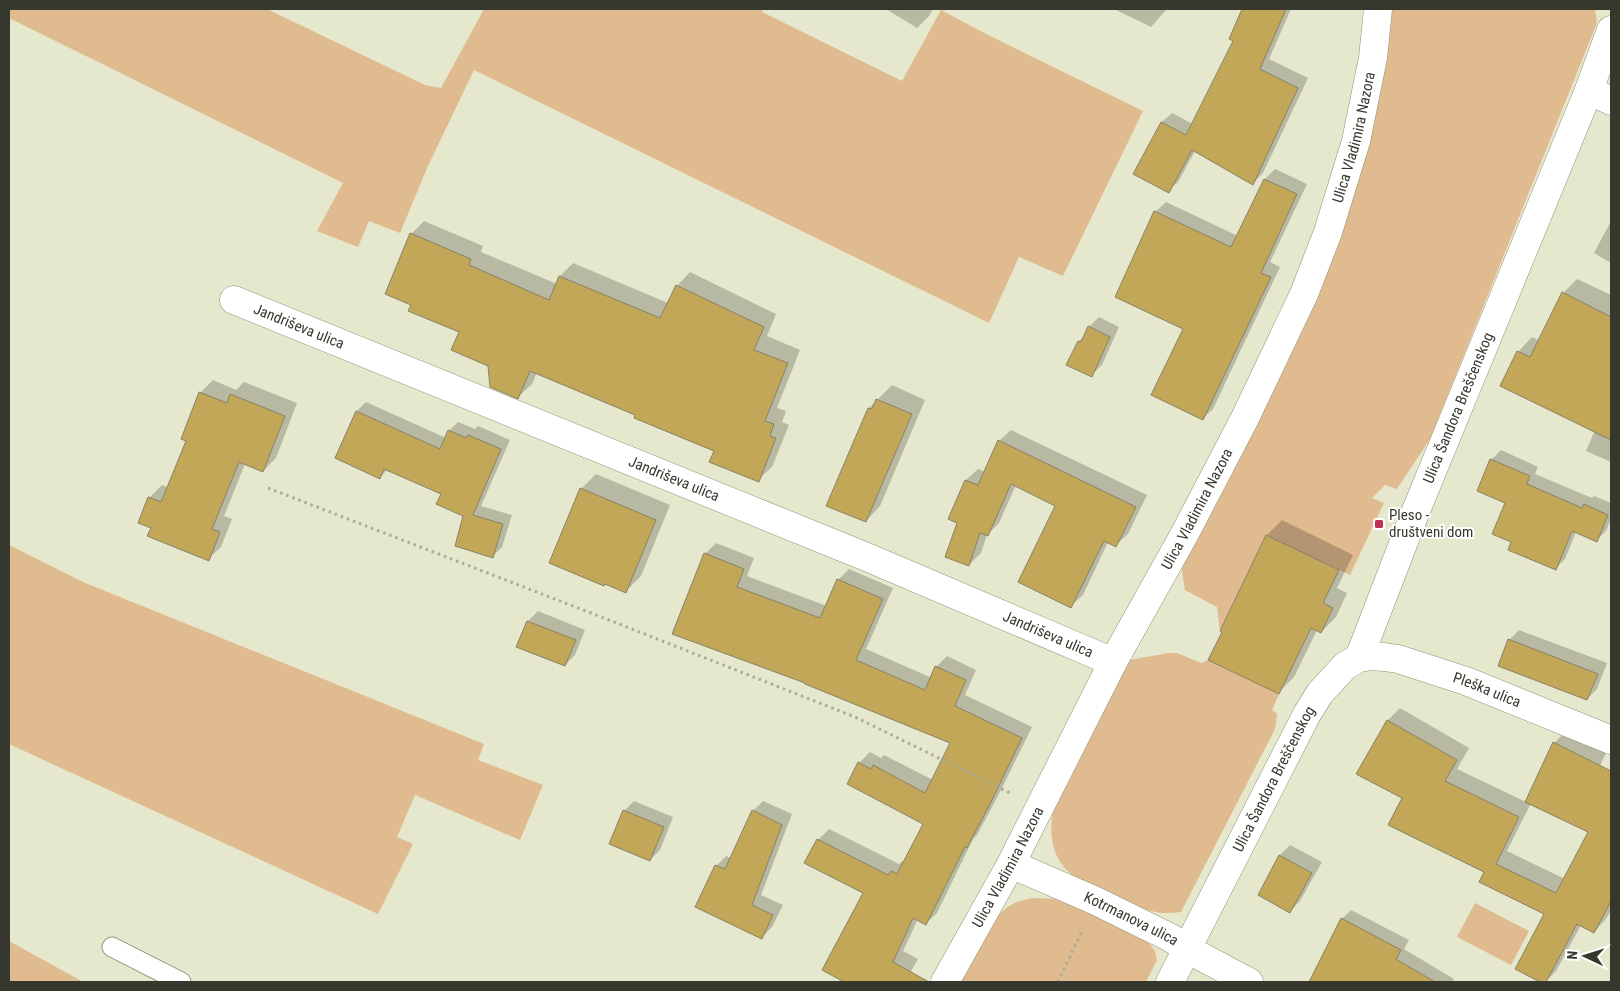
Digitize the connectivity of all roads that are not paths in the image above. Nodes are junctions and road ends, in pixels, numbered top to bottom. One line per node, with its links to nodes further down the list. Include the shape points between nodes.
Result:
1 (1375, 10): 6 (street, Ulica Vladimira Nazora, via 1373,58 1356,141 1328,232 1304,294 1245,418)
2 (1611, 30): 3 (street, Ulica Šandora Breščenskog)
3 (1600, 95): 5 (street, Ulica Šandora Breščenskog, via 1415,513)
4 (234, 300): 6 (street, Jandriševa ulica, via 869,558)
5 (1358, 658): 7 (street, Pleška ulica, via 1398,659 1466,681); 10 (street, Ulica Šandora Breščenskog, via 1334,677 1307,714)
6 (1113, 662): 8 (street, Ulica Vladimira Nazora)
7 (1611, 740)
8 (1011, 864): 10 (street, Kotrmanova ulica, via 1096,901 1171,938); 12 (street, Ulica Vladimira Nazora)
9 (112, 947): 11 (lane)
10 (1187, 950): 13 (street, Ulica Šandora Breščenskog); 14 (street, Kotrmanova ulica)
11 (181, 982)
12 (946, 982)
13 (1170, 982)
14 (1248, 982)

